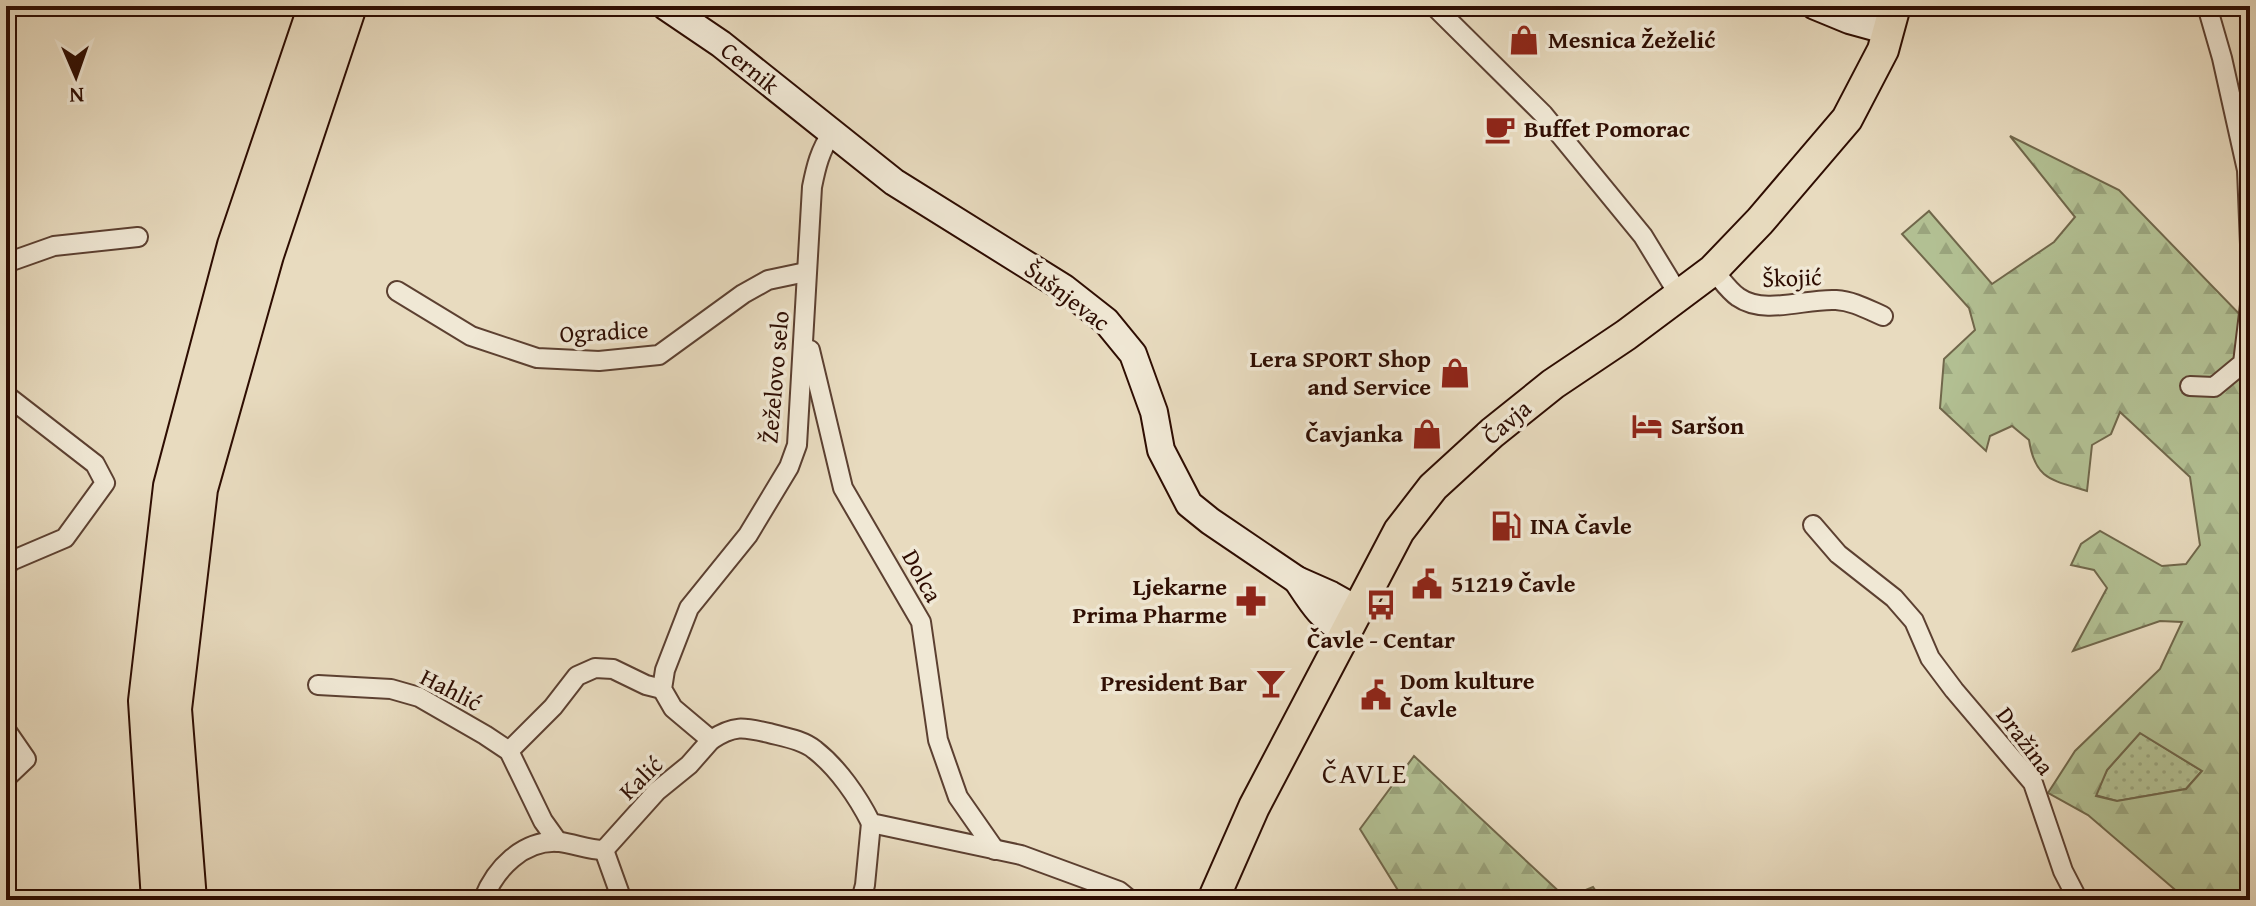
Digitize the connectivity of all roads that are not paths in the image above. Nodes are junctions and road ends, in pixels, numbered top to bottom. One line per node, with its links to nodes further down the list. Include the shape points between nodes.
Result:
1 (316, 6): 34 (highway, via 235,245 171,486 146,701)
2 (349, 6): 35 (highway, via 266,255 200,489 174,709)
3 (665, 6): 8 (street, Cernik)
4 (1434, 6): 15 (street, via 1543,114 1643,236)
5 (1815, 6): 7 (street, via 1849,20)
6 (2207, 6): 10 (street, via 2247,170)
7 (1890, 15): 12 (main road, Čavja, via 1871,75 1847,119)
8 (832, 133): 13 (street, Žeželovo selo, via 816,166); 23 (street, Šušnjevac, via 894,182 1064,288 1106,321 1133,354 1161,450 1189,504 1297,580 1331,624)
9 (138, 237): 11 (street, via 54,246)
10 (2250, 244)
11 (8, 258)
12 (1713, 270): 15 (main road, Čavja); 17 (street, Škojić, via 1739,298 1753,304 1836,300)
13 (806, 272): 14 (street, Ogradice, via 768,280 743,294 659,355 599,361 537,358 471,336); 18 (street, Žeželovo selo)
14 (397, 291)
15 (1679, 295): 23 (main road, Čavja, via 1553,384 1433,487 1399,531)
16 (2250, 305): 19 (street, via 2243,363 2214,387)
17 (1883, 316)
18 (804, 325): 25 (street, Žeželovo selo, via 800,420 789,467 748,535 689,608); 33 (street, Dolca, via 843,488 921,622 938,740 958,797)
19 (2190, 386)
20 (6, 395): 22 (street, via 95,464 105,483 65,538)
21 (1813, 525): 41 (street, Dražina, via 1914,621 1930,658 2033,783)
22 (6, 567)
23 (1350, 620): 40 (main road, Čavja, via 1254,807)
24 (318, 685): 28 (street, Hahlić, via 391,689 419,697)
25 (662, 689): 27 (street, via 673,708); 28 (street, via 613,669 595,668 577,676)
26 (6, 730): 29 (street, via 26,759)
27 (711, 740): 30 (street, via 744,727 814,748 861,802); 32 (street, Kalić)
28 (509, 751): 31 (street)
29 (6, 778)
30 (871, 823): 33 (street); 38 (street)
31 (558, 842): 32 (street); 36 (street, via 503,864)
32 (604, 850): 37 (street)
33 (995, 850): 39 (street, via 1119,891)
34 (159, 900)
35 (189, 900)
36 (483, 900)
37 (622, 900)
38 (861, 900)
39 (1130, 900)
40 (1213, 900)
41 (2078, 900)

